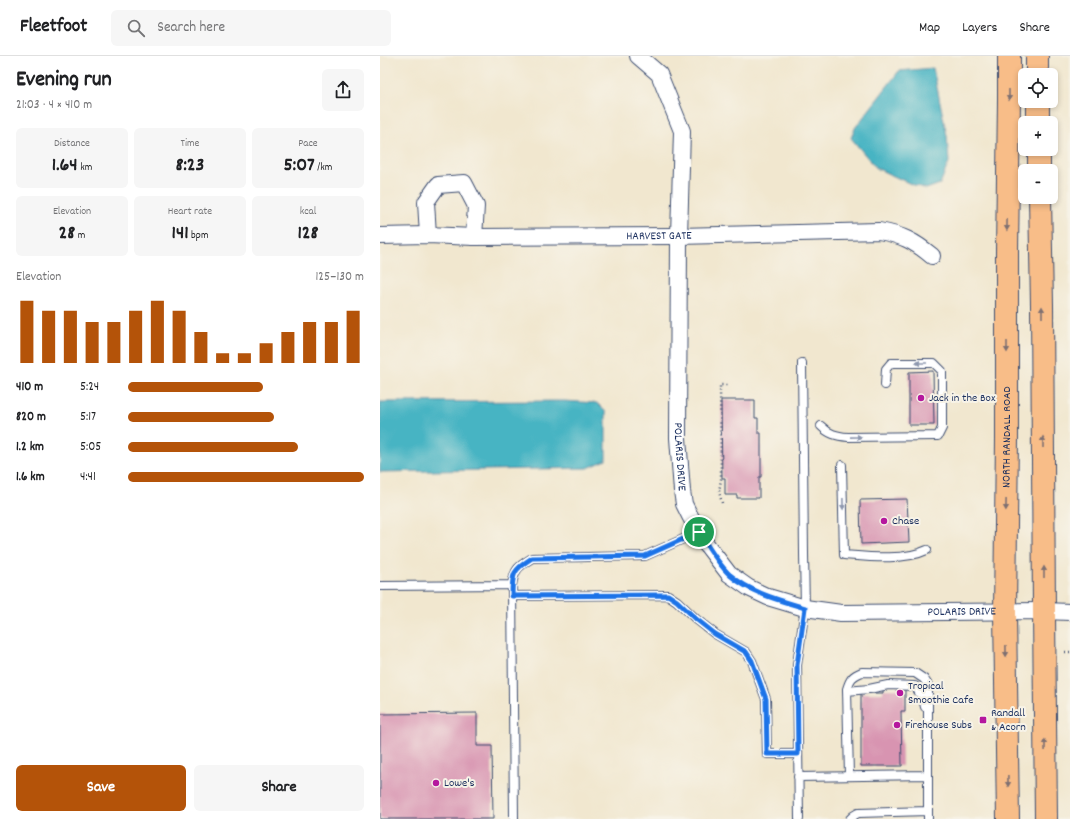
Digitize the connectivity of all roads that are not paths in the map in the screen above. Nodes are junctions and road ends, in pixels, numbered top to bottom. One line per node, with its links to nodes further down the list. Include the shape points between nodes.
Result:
1 (638, 56): 8 (street, POLARIS DRIVE, via 659,74 682,131)
2 (1009, 56): 22 (main road, NORTH RANDALL ROAD, one-way to 22)
3 (1037, 56): 4 (main road)
4 (1037, 68)
5 (1040, 204): 21 (main road, one-way to 5)
6 (428, 235): 7 (street, HARVEST GATE); 9 (street, HARVEST GATE); 9 (street, via 426,202 438,185 464,183 476,206)
7 (380, 236)
8 (678, 236): 9 (street, HARVEST GATE); 10 (street, HARVEST GATE, via 879,232 894,234 911,241); 15 (street, POLARIS DRIVE, via 679,466 684,504)
9 (474, 237)
10 (932, 256)
11 (802, 364): 20 (lane)
12 (886, 385): 13 (lane, one-way to 12, via 836,436 938,436 942,428 942,371 934,362 891,362 886,369)
13 (821, 426)
14 (842, 465): 16 (lane, one-way to 16, via 844,555 910,556)
15 (699, 532): 17 (lane, via 645,556 532,558 514,574); 20 (street, POLARIS DRIVE, via 729,574 768,597)
16 (927, 550)
17 (512, 585): 18 (lane); 19 (lane)
18 (380, 586)
19 (512, 596): 26 (lane, via 668,595 715,634 746,652 766,699 767,754); 31 (lane)
20 (805, 608): 22 (street, POLARIS DRIVE, via 841,613); 26 (lane, via 797,665)
21 (1044, 611): 22 (street, POLARIS DRIVE); 23 (street, POLARIS DRIVE); 35 (main road, one-way to 21)
22 (1005, 612): 34 (main road, NORTH RANDALL ROAD, one-way to 34)
23 (1070, 612)
24 (847, 691): 25 (lane, via 888,685 915,686 923,699); 25 (lane, via 849,681 854,675 862,672 915,672 928,685); 28 (lane)
25 (928, 721): 27 (lane)
26 (798, 754): 29 (lane)
27 (928, 775): 28 (lane); 30 (lane)
28 (849, 776): 29 (lane)
29 (798, 777): 32 (lane)
30 (928, 815): 33 (lane, via 858,813)
31 (514, 819)
32 (799, 819)
33 (850, 819)
34 (1008, 819)
35 (1046, 819)

